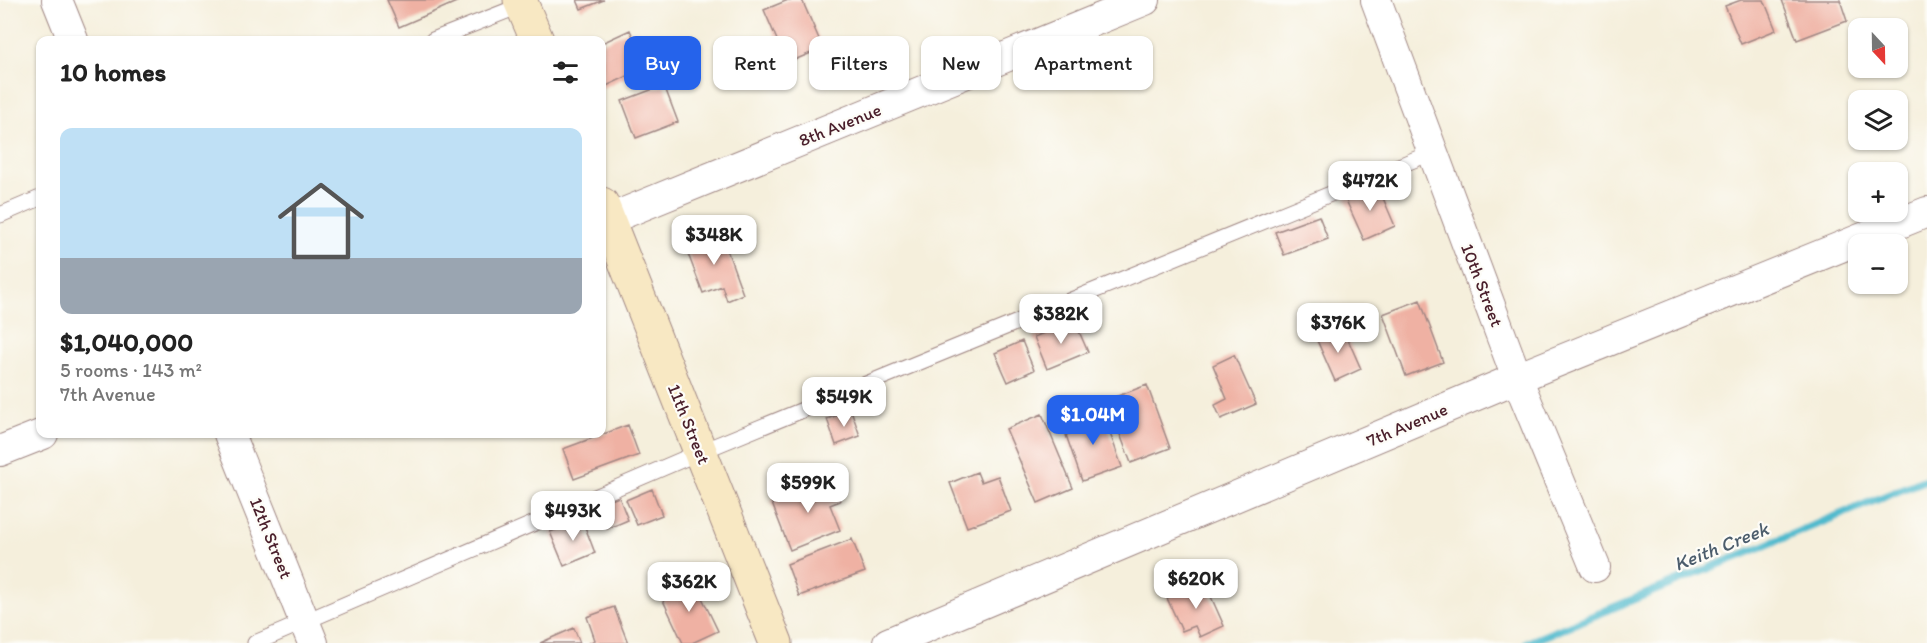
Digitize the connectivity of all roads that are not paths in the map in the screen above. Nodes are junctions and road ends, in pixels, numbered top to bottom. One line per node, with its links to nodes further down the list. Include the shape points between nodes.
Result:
1 (57, 0): 5 (street)
2 (1145, 0): 11 (street, 8th Avenue)
3 (1376, 0): 8 (street, 10th Street)
4 (521, 2): 6 (lane); 7 (main road)
5 (71, 36)
6 (442, 36)
7 (535, 36)
8 (1433, 152): 14 (street, 10th Street); 18 (lane)
9 (36, 200): 12 (lane)
10 (1927, 212): 14 (street, 7th Avenue)
11 (606, 214)
12 (0, 215)
13 (606, 220): 18 (main road, 11th Street)
14 (1517, 378): 19 (street, 10th Street); 23 (street, 7th Avenue)
15 (36, 437): 17 (street)
16 (231, 438): 20 (street, 12th Street)
17 (0, 451)
18 (700, 452): 20 (lane); 22 (main road, 11th Street)
19 (1595, 567)
20 (309, 633): 21 (lane)
21 (255, 643)
22 (776, 643)
23 (888, 643)

